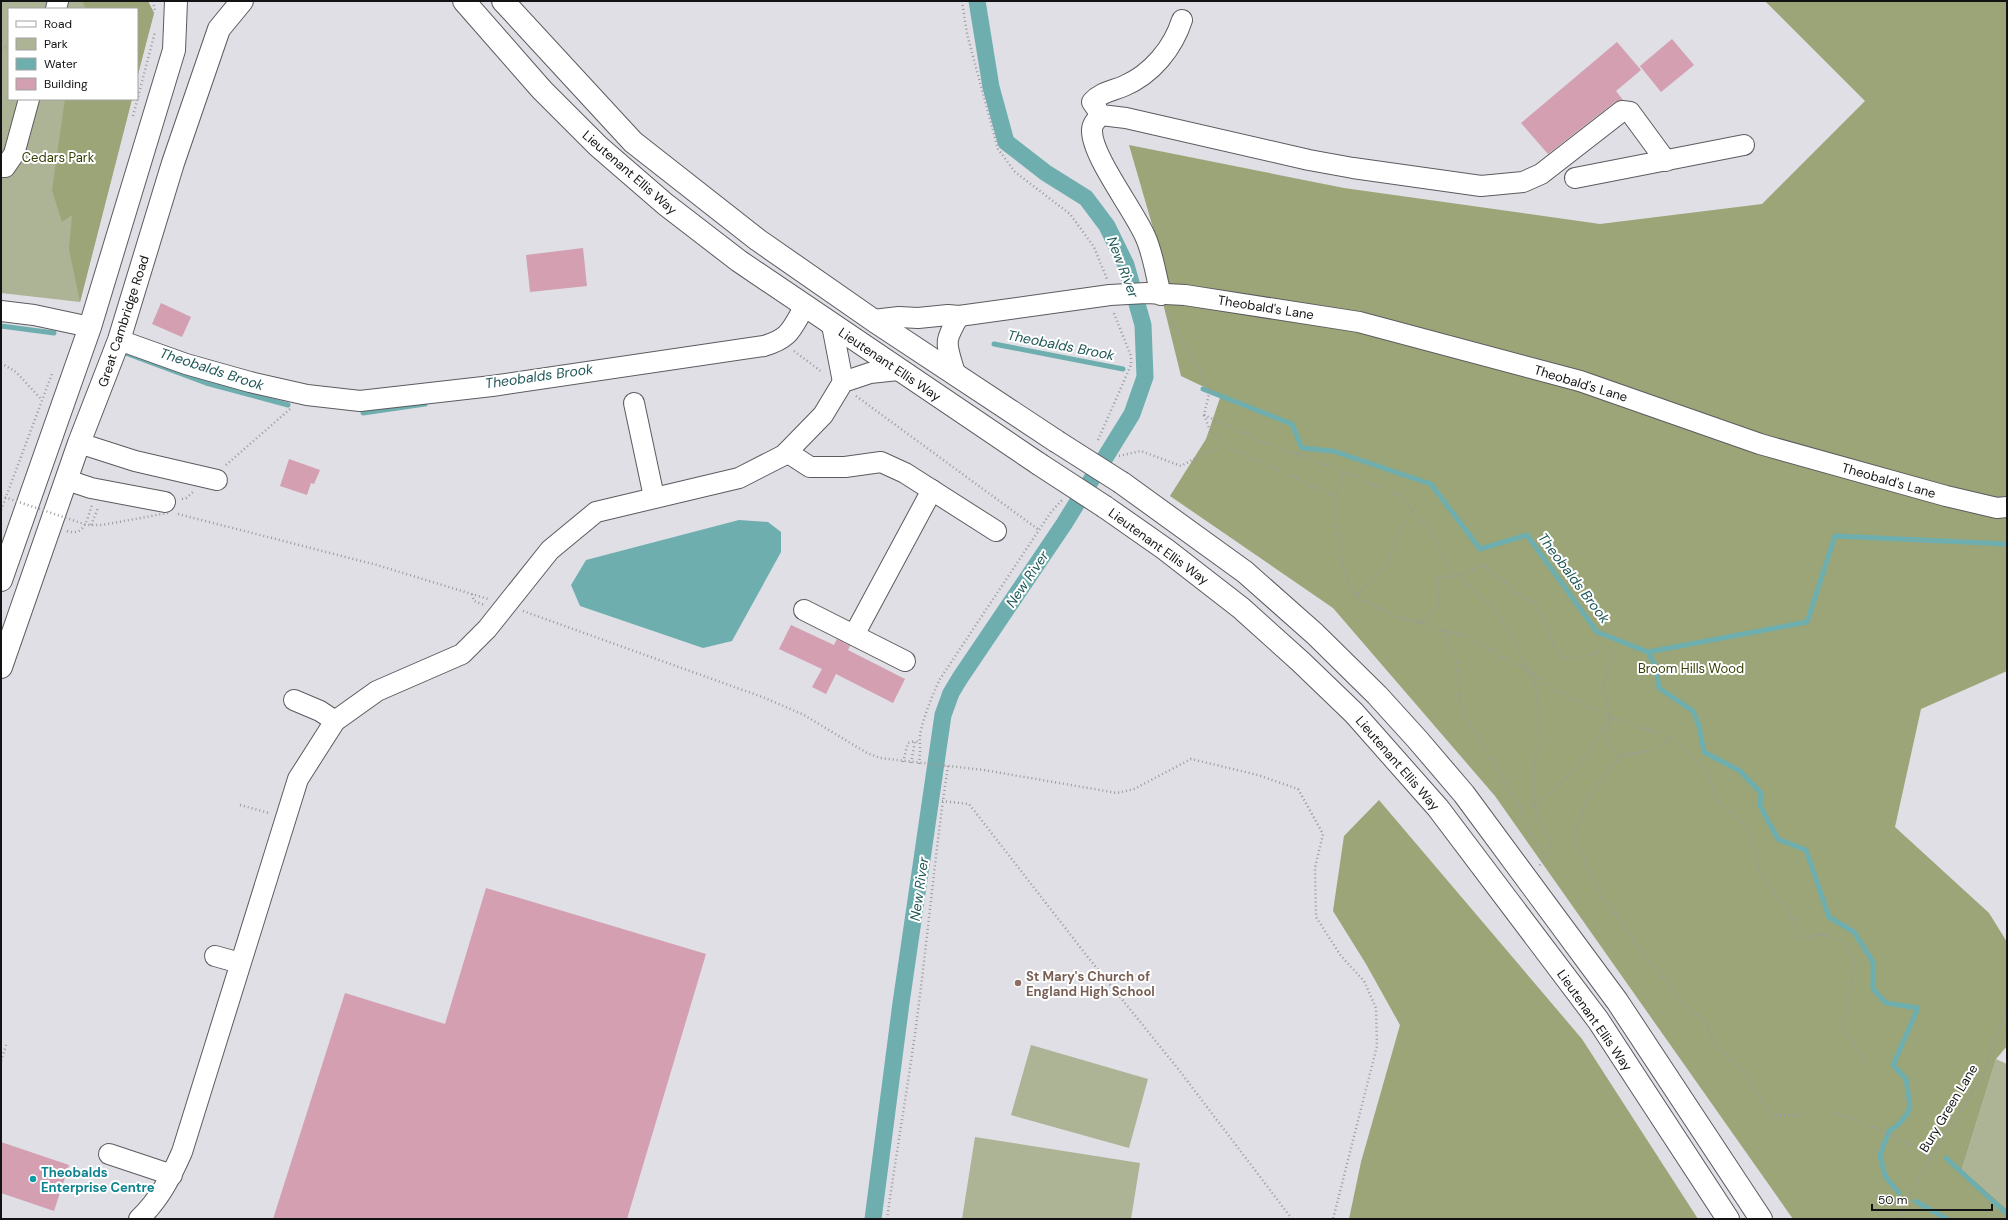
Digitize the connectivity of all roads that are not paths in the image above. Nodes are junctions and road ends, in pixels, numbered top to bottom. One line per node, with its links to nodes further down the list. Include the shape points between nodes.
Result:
1 (176, 1): 18 (main road, via 174,50)
2 (242, 1): 19 (main road, Great Cambridge Road, via 219,29 172,163)
3 (464, 1): 13 (main road, Lieutenant Ellis Way, via 542,90 598,146 665,204 739,261)
4 (502, 1): 16 (main road, Lieutenant Ellis Way, via 633,142 758,240)
5 (1182, 20): 7 (street, via 1169,49 1154,66 1126,85 1098,95 1092,102)
6 (30, 100): 10 (street, via 14,154 5,167)
7 (1101, 114): 9 (street, via 1310,160 1481,186 1523,182 1541,174 1622,111 1630,112); 12 (street, via 1095,120 1092,129 1097,152 1146,238)
8 (1744, 145): 9 (street)
9 (1666, 161): 11 (street)
10 (1, 167)
11 (1575, 178)
12 (1153, 294): 15 (street, Theobald's Lane, via 1114,291); 30 (street, Theobald's Lane, via 1185,295 1359,322 1580,381 1760,444 1946,496 1997,508)
13 (805, 306): 17 (main road, Lieutenant Ellis Way); 19 (street, via 780,341 764,346 492,386 360,401 308,395 250,382)
14 (1, 311): 18 (street)
15 (959, 316): 16 (street); 21 (street, via 946,343)
16 (873, 320): 21 (main road, Lieutenant Ellis Way)
17 (832, 325): 20 (main road, Lieutenant Ellis Way); 22 (street)
18 (90, 327): 33 (main road)
19 (119, 340): 24 (main road, Great Cambridge Road)
20 (898, 370): 22 (street, via 870,373); 45 (main road, Lieutenant Ellis Way, bridge, via 1165,549 1241,608 1354,713 1433,802 1598,1020)
21 (955, 373): 46 (main road, Lieutenant Ellis Way, bridge, via 1122,483 1245,572 1315,634 1377,695 1464,794 1617,1001)
22 (842, 384): 25 (street, via 823,415)
23 (634, 403): 29 (street)
24 (79, 443): 26 (street, via 135,461); 27 (main road, Great Cambridge Road)
25 (787, 452): 28 (street, via 810,467 845,467 881,462); 29 (street, via 739,478)
26 (213, 479)
27 (67, 480): 31 (street); 37 (main road, Great Cambridge Road)
28 (932, 490): 32 (street); 35 (street)
29 (654, 497): 39 (street, via 596,512 550,550 487,629 462,654 377,691)
30 (2007, 507)
31 (166, 508)
32 (996, 531)
33 (1, 580)
34 (804, 610): 35 (street)
35 (854, 635): 36 (street)
36 (905, 661)
37 (1, 667)
38 (294, 700): 39 (street, via 320,711)
39 (335, 721): 41 (street, via 298,779)
40 (215, 956): 41 (street)
41 (240, 963): 43 (street, via 182,1152)
42 (109, 1154): 43 (street)
43 (172, 1175): 44 (street, via 151,1208)
44 (139, 1219)
45 (1728, 1219)
46 (1762, 1219)

